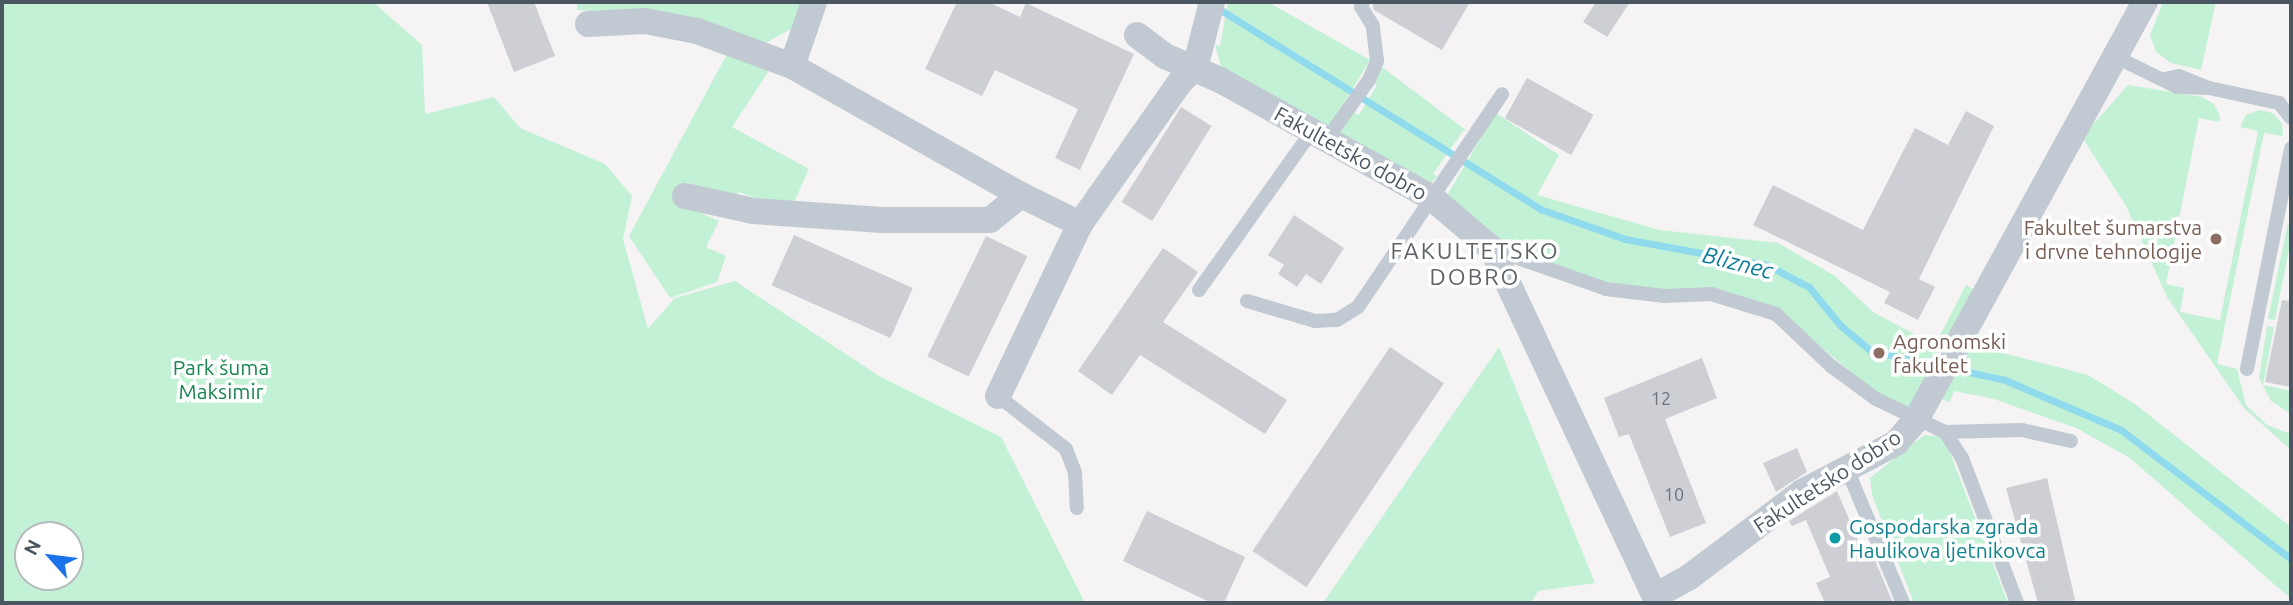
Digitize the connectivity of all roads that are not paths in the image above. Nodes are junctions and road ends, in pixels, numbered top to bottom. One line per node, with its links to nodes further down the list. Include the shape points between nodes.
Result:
1 (814, 2): 8 (street)
2 (1212, 2): 9 (street)
3 (1363, 2): 12 (lane, via 1378,52 1369,80 1350,109)
4 (2145, 2): 7 (street, Fakultetsko dobro)
5 (588, 24): 8 (street, via 645,21 697,31)
6 (1137, 35): 9 (street, Fakultetsko dobro, via 1165,56)
7 (2116, 57): 11 (lane, via 2196,91 2209,88 2278,103); 23 (street, Fakultetsko dobro)
8 (792, 66): 15 (street)
9 (1195, 68): 12 (street, Fakultetsko dobro); 17 (street, via 1180,82)
10 (1502, 94): 14 (lane)
11 (2291, 118)
12 (1320, 135): 14 (street, Fakultetsko dobro); 19 (lane)
13 (2291, 148): 21 (lane)
14 (1438, 188): 18 (street, Fakultetsko dobro); 20 (lane, via 1384,275 1358,307 1337,320 1315,321)
15 (1021, 195): 16 (street, via 990,220 882,220 753,211); 17 (street)
16 (685, 196)
17 (1080, 224): 22 (street)
18 (1492, 249): 23 (lane, via 1606,289 1665,296 1711,295 1750,303 1776,314 1831,366 1876,399); 28 (street, Fakultetsko dobro)
19 (1199, 290)
20 (1247, 301)
21 (2247, 369)
22 (998, 396): 27 (lane, via 1066,449 1075,473)
23 (1916, 420): 24 (lane); 26 (street, Fakultetsko dobro, via 1896,443)
24 (1945, 432): 25 (lane, via 2022,430); 30 (lane, via 1962,458)
25 (2071, 441)
26 (1847, 469): 28 (street, Fakultetsko dobro, via 1802,492); 29 (lane)
27 (1077, 508)
28 (1657, 600)
29 (1903, 603)
30 (2018, 603)

